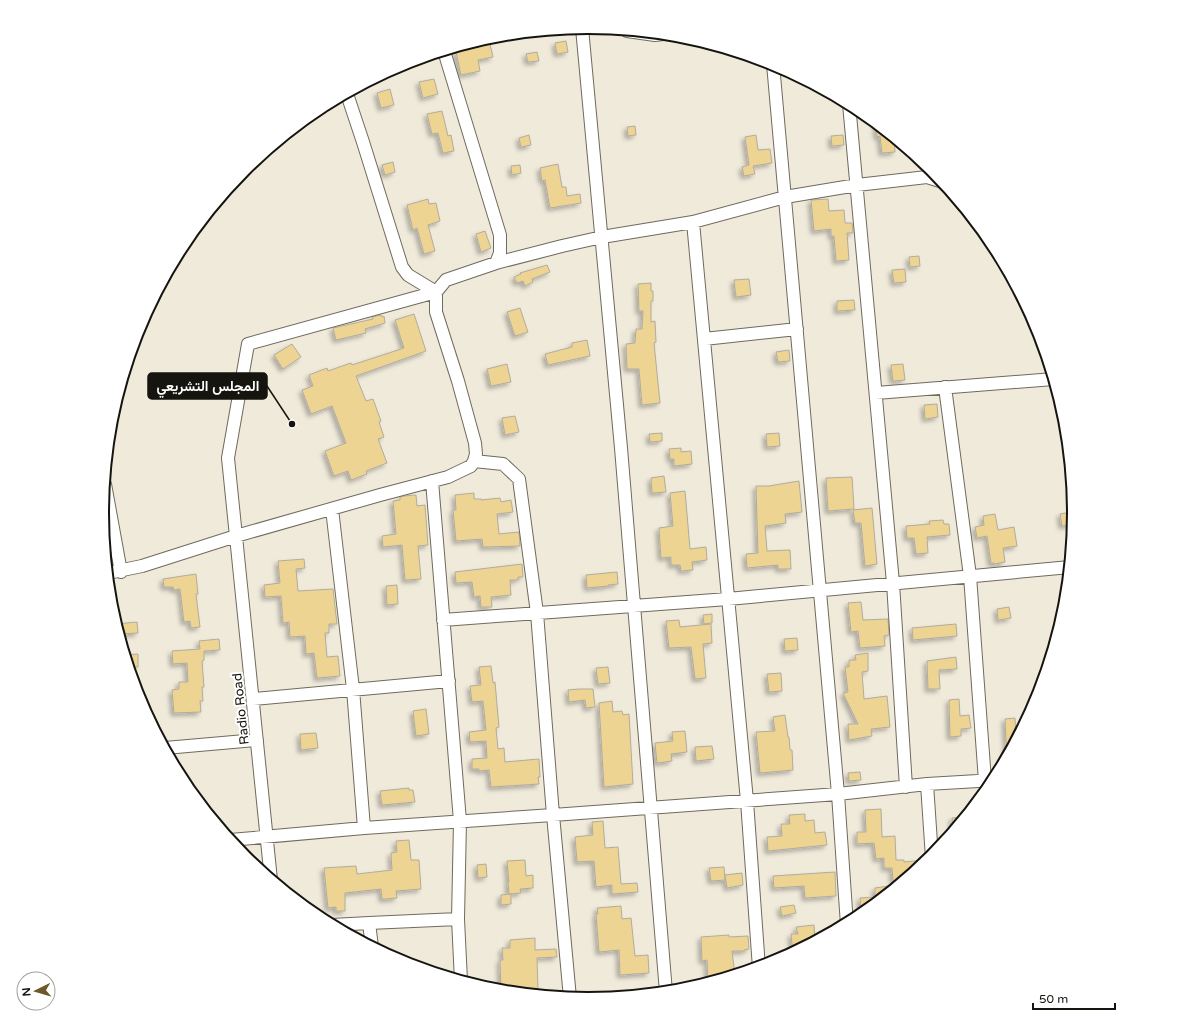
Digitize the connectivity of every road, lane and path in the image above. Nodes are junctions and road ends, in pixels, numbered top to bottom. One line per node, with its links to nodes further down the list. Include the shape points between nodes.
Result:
1 (583, 34): 10 (street)
2 (445, 56): 11 (street, via 500,234 500,254)
3 (774, 71): 8 (street)
4 (348, 98): 12 (street, via 402,267 408,275)
5 (850, 112): 7 (street)
6 (932, 179): 7 (street, via 927,177)
7 (856, 185): 8 (street); 17 (street)
8 (785, 196): 9 (street); 13 (street)
9 (693, 222): 10 (street); 14 (street)
10 (602, 237): 11 (street); 30 (street)
11 (496, 264): 12 (street, via 446,280)
12 (436, 292): 18 (street, via 436,312 475,444); 22 (street, Radio Road, via 248,344 228,458)
13 (797, 329): 14 (street); 28 (street)
14 (704, 339): 29 (street)
15 (1049, 379): 16 (street)
16 (946, 387): 17 (street); 26 (street)
17 (876, 393): 27 (street)
18 (474, 461): 19 (street, via 467,469); 31 (street, via 503,464 519,479)
19 (432, 481): 21 (street); 32 (street)
20 (109, 507): 24 (street)
21 (332, 509): 22 (street); 34 (street)
22 (236, 536): 24 (street); 35 (street, Radio Road)
23 (1065, 567): 26 (street)
24 (121, 572): 25 (street)
25 (113, 573)
26 (970, 576): 27 (street); 38 (street)
27 (893, 583): 28 (street); 41 (street)
28 (820, 590): 29 (street); 42 (street)
29 (728, 599): 30 (street); 43 (street)
30 (634, 605): 31 (street); 44 (street)
31 (537, 613): 32 (street); 45 (street)
32 (444, 620): 33 (street)
33 (449, 681): 34 (street); 46 (street)
34 (353, 689): 35 (street); 47 (street)
35 (253, 699): 36 (street, Radio Road)
36 (257, 740): 37 (street); 48 (street, Radio Road)
37 (170, 748)
38 (990, 776)
39 (987, 780): 40 (street)
40 (927, 784): 41 (street); 50 (street)
41 (906, 787): 42 (street)
42 (838, 794): 43 (street); 52 (street)
43 (747, 800): 44 (street); 57 (street)
44 (651, 808): 45 (street); 59 (street)
45 (553, 815): 46 (street); 60 (street)
46 (460, 821): 47 (street); 53 (street)
47 (364, 828): 48 (street)
48 (268, 837): 49 (street); 51 (street, Radio Road)
49 (237, 839)
50 (931, 849)
51 (270, 873)
52 (847, 917)
53 (458, 919): 54 (street); 58 (street)
54 (369, 924): 55 (street); 56 (street)
55 (342, 925)
56 (371, 941)
57 (759, 962)
58 (461, 976)
59 (666, 987)
60 (569, 992)

